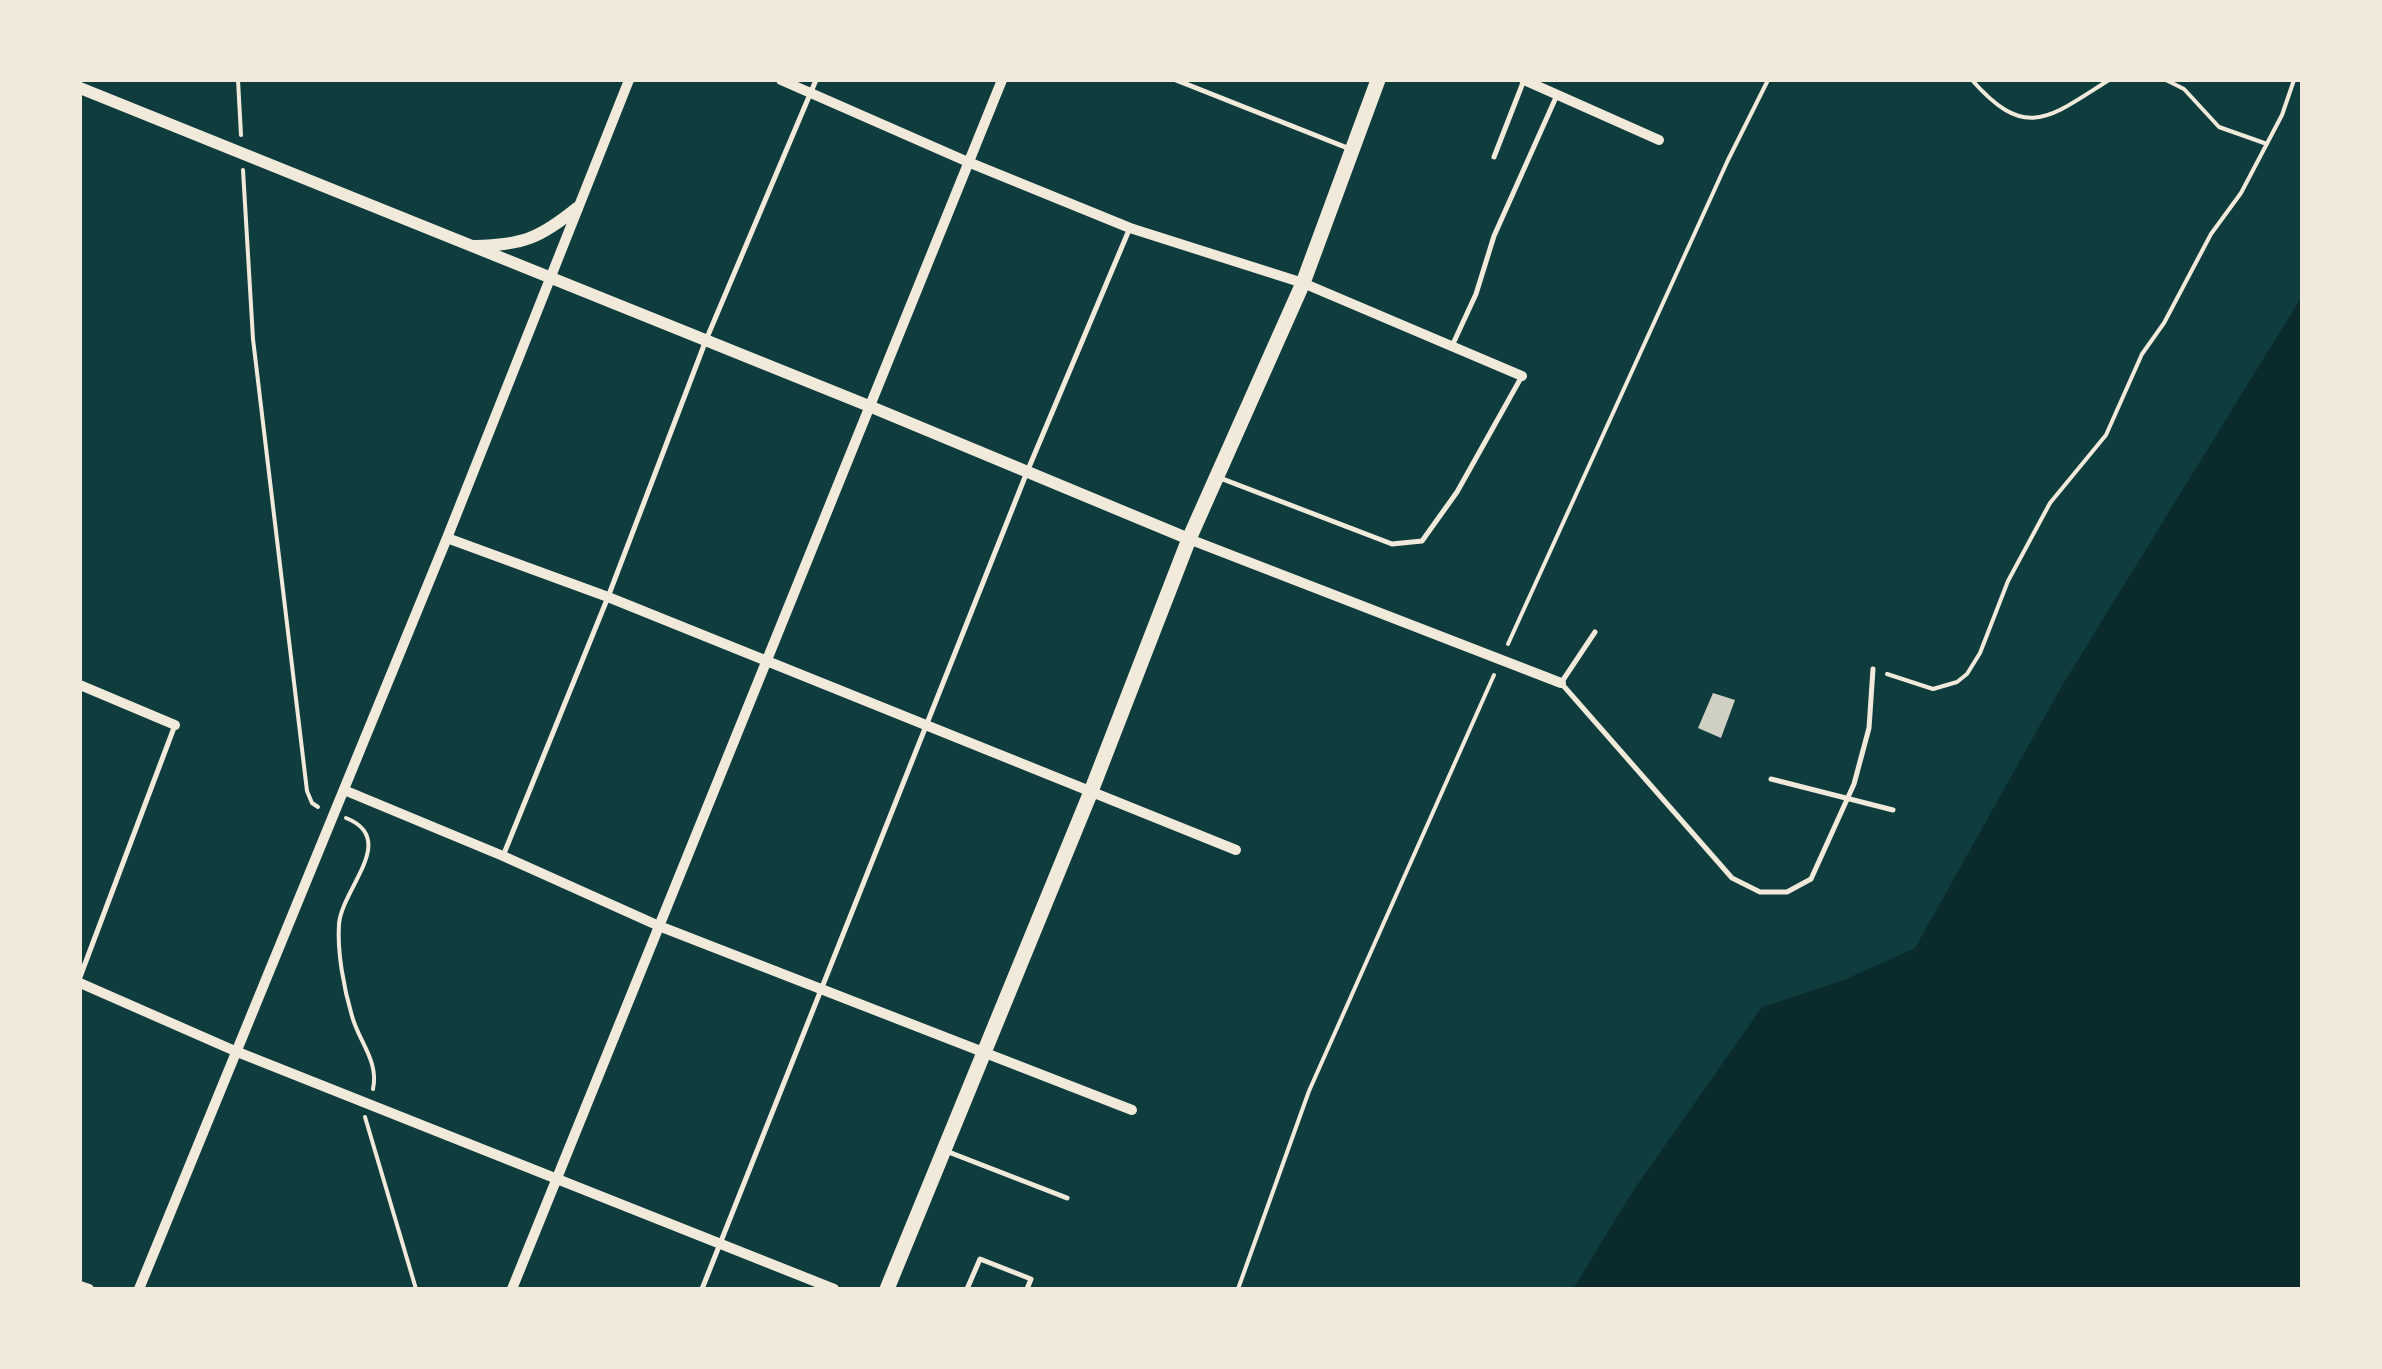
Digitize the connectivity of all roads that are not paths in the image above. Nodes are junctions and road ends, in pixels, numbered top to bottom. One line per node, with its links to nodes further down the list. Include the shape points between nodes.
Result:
1 (629, 80): 15 (street)
2 (781, 80): 9 (street)
3 (816, 80): 9 (lane)
4 (1002, 80): 14 (street)
5 (1176, 80): 12 (lane)
6 (1378, 80): 12 (main road)
7 (1524, 80): 10 (street); 13 (lane)
8 (80, 88): 17 (street)
9 (810, 93): 14 (street); 20 (lane)
10 (1557, 94): 11 (street); 21 (lane)
11 (1659, 140)
12 (1352, 150): 19 (main road)
13 (1494, 157)
14 (968, 162): 16 (street); 23 (street)
15 (577, 208): 17 (street, via 532,239); 18 (street)
16 (1130, 228): 19 (street); 24 (lane)
17 (467, 246): 18 (street)
18 (548, 276): 20 (street); 26 (street)
19 (1304, 283): 21 (street); 25 (main road)
20 (706, 340): 23 (street); 28 (lane)
21 (1452, 346): 22 (street)
22 (1522, 376): 25 (lane, via 1422,540 1392,544)
23 (869, 406): 24 (street); 30 (street)
24 (1027, 472): 27 (street); 35 (lane)
25 (1217, 477): 27 (main road)
26 (446, 538): 28 (street); 37 (street)
27 (1189, 540): 32 (street); 38 (main road)
28 (608, 598): 30 (street); 42 (lane)
29 (1595, 632): 32 (lane)
30 (769, 661): 35 (street); 43 (street)
31 (1873, 670): 39 (lane, via 1869,728)
32 (1560, 684): 39 (lane, via 1732,878 1760,892 1787,892 1811,879)
33 (80, 685): 34 (street)
34 (176, 726): 44 (lane)
35 (926, 726): 38 (street); 45 (lane)
36 (1771, 779): 39 (lane)
37 (344, 790): 42 (street); 46 (street)
38 (1090, 794): 41 (street); 47 (main road)
39 (1848, 798): 40 (lane)
40 (1893, 810)
41 (1236, 850)
42 (504, 856): 43 (street)
43 (659, 926): 45 (street); 50 (street)
44 (80, 980): 46 (street)
45 (822, 988): 47 (street); 52 (lane)
46 (235, 1051): 50 (street); 55 (street)
47 (982, 1052): 48 (street); 49 (main road)
48 (1132, 1110)
49 (943, 1150): 51 (lane); 59 (main road)
50 (556, 1180): 52 (street); 56 (street)
51 (1067, 1198)
52 (720, 1246): 57 (lane); 58 (street)
53 (80, 1286): 54 (street)
54 (89, 1289)
55 (139, 1289)
56 (512, 1289)
57 (702, 1289)
58 (834, 1289)
59 (887, 1289)
60 (967, 1289): 61 (lane, via 980,1260 1031,1279)
61 (1027, 1289)

